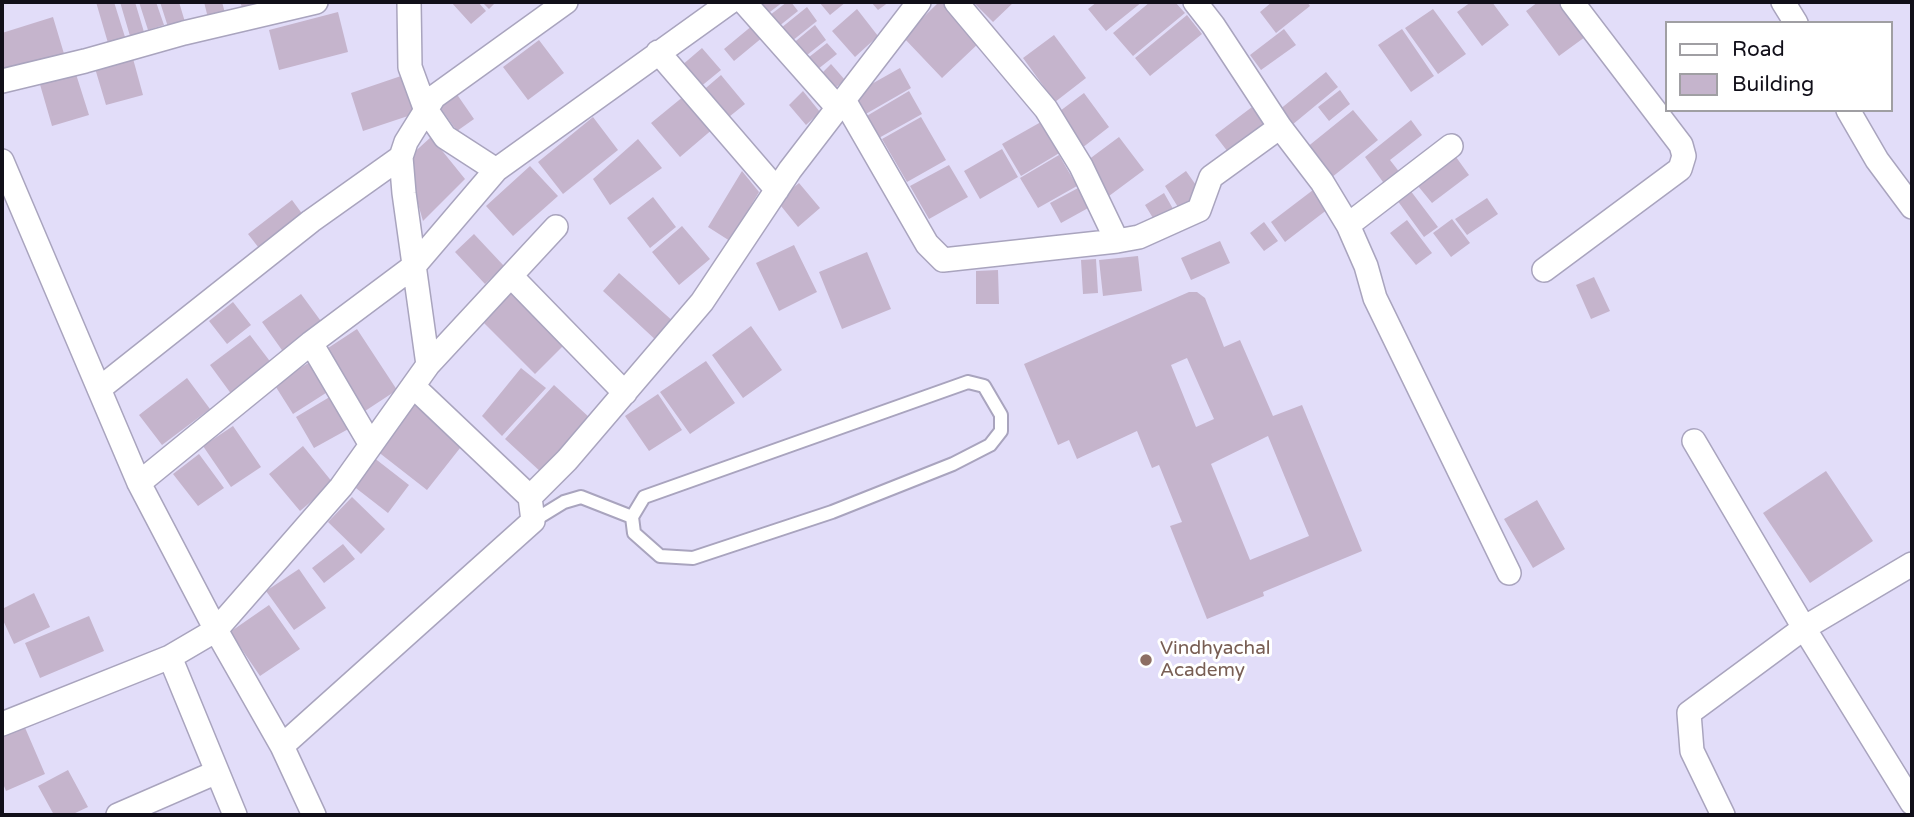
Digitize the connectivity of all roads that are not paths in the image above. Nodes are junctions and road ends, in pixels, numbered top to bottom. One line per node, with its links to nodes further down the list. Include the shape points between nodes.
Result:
1 (316, 2): 13 (street)
2 (409, 2): 15 (street, via 410,67)
3 (566, 2): 15 (street)
4 (730, 2): 12 (street)
5 (744, 2): 14 (street)
6 (919, 2): 14 (street)
7 (956, 2): 26 (street, via 1046,109 1081,166)
8 (1195, 2): 17 (street)
9 (1572, 2): 28 (street, via 1681,145 1684,156 1680,169)
10 (1783, 2): 11 (street)
11 (1795, 21)
12 (658, 52): 21 (street); 22 (street)
13 (2, 81)
14 (841, 104): 22 (street); 26 (street, via 927,244 943,260)
15 (425, 108): 19 (street); 21 (street, via 445,137)
16 (1849, 112): 23 (street)
17 (1280, 127): 24 (street); 26 (street, via 1211,177 1199,210 1139,237)
18 (1451, 146): 24 (street)
19 (401, 157): 27 (street); 33 (street, via 312,221)
20 (2, 161): 33 (street)
21 (496, 170): 27 (street)
22 (777, 190): 34 (street, via 702,302)
23 (1912, 207)
24 (1348, 225): 42 (street, via 1375,298)
25 (556, 227): 29 (street)
26 (1117, 241)
27 (414, 266): 30 (street); 31 (street)
28 (1544, 270)
29 (511, 276): 31 (street); 34 (street)
30 (311, 343): 36 (street); 37 (street)
31 (428, 365): 32 (street)
32 (413, 386): 36 (street); 38 (street)
33 (99, 390): 37 (street)
34 (625, 393): 38 (street)
35 (1694, 441): 43 (street)
36 (371, 445): 44 (street)
37 (139, 483): 44 (street)
38 (530, 497): 40 (street)
39 (632, 516): 39 (lane, via 644,498 968,382 984,386 1001,415 1001,431 990,446 953,464 832,512 693,558 660,556 634,533); 40 (lane, via 581,497)
40 (533, 521): 47 (street)
41 (1912, 564): 43 (street)
42 (1509, 573)
43 (1804, 628): 49 (street); 53 (street, via 1689,713 1692,751)
44 (216, 630): 45 (street); 47 (street)
45 (170, 657): 46 (street); 48 (street)
46 (2, 724)
47 (282, 746): 52 (street)
48 (217, 772): 50 (street); 51 (street)
49 (1912, 803)
50 (118, 815)
51 (234, 815)
52 (314, 815)
53 (1723, 815)

